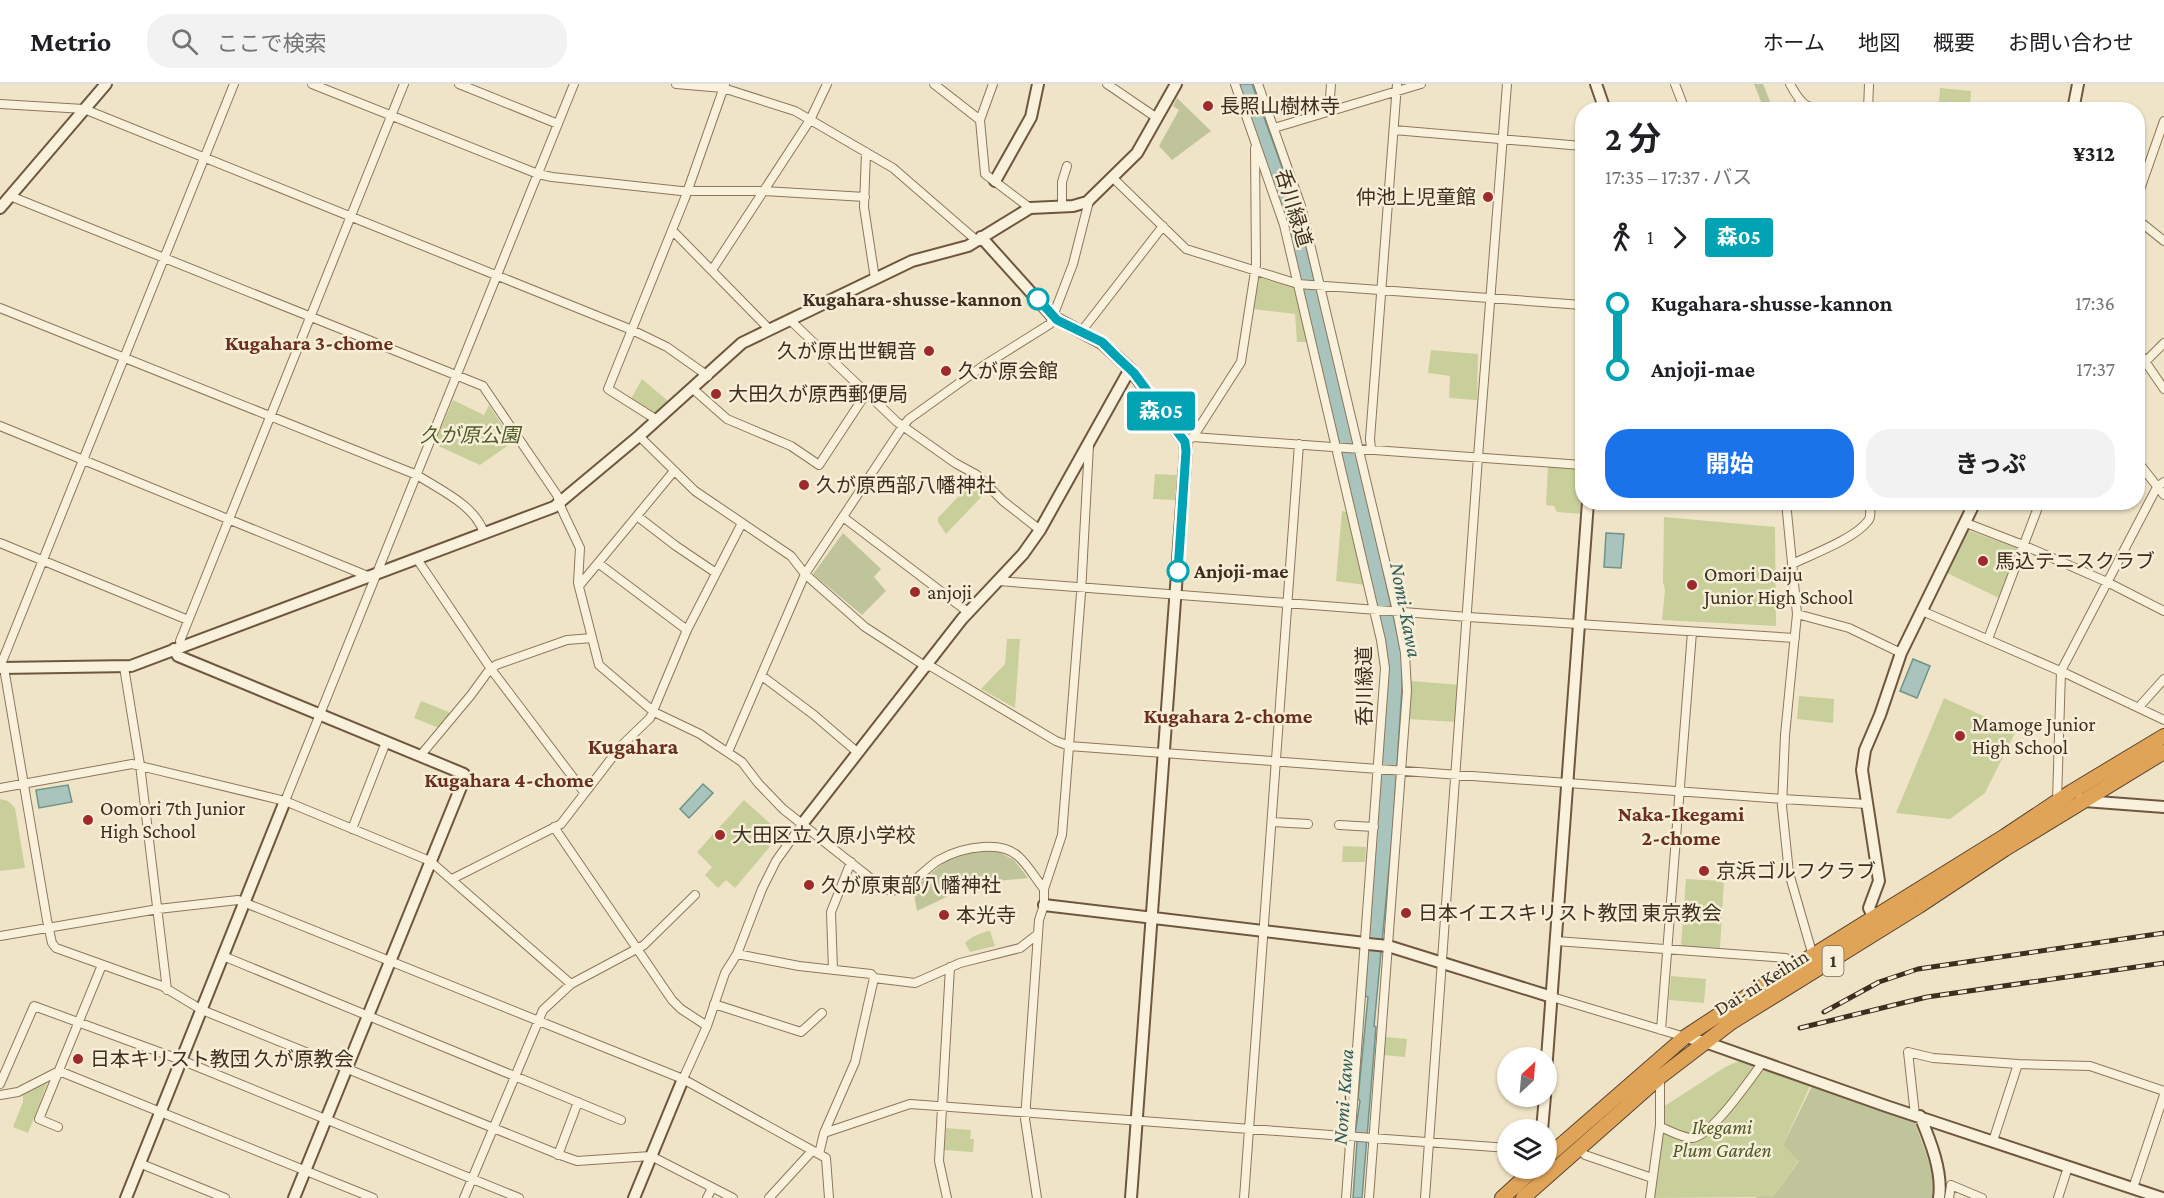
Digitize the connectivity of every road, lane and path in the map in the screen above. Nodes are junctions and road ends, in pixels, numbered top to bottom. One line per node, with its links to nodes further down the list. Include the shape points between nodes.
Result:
1 (106, 84): 32 (street)
2 (234, 84): 46 (street)
3 (312, 84): 34 (street)
4 (404, 84): 34 (street)
5 (459, 84): 39 (street)
6 (574, 84): 39 (street)
7 (676, 84): 24 (street)
8 (827, 84): 36 (street)
9 (934, 84): 37 (street)
10 (993, 84): 37 (street)
11 (1038, 84): 51 (street, via 1030,117)
12 (1107, 84): 35 (street)
13 (1176, 84): 35 (street)
14 (1235, 84): 43 (street, 呑川緑道)
15 (1258, 84): 40 (street)
16 (1331, 84): 33 (street)
17 (1421, 84): 25 (street)
18 (1507, 84): 42 (street)
19 (1596, 84): 26 (street)
20 (1675, 84): 27 (street)
21 (1790, 84): 28 (street)
22 (1869, 84): 29 (street)
23 (2078, 84): 30 (street)
24 (724, 86): 36 (street); 52 (street)
25 (1397, 87): 33 (street); 41 (street)
26 (1602, 102)
27 (1682, 102)
28 (1800, 102)
29 (1868, 102)
30 (2075, 102)
31 (0, 104): 32 (street)
32 (84, 109): 46 (street); 54 (street)
33 (1329, 112): 40 (street)
34 (391, 116): 48 (street); 60 (street)
35 (1157, 118): 50 (street, via 1137,153)
36 (810, 120): 45 (street); 53 (street)
37 (980, 120): 51 (street, via 985,174)
38 (2164, 121): 49 (street)
39 (558, 124): 48 (street)
40 (1274, 128): 72 (street, via 1301,206)
41 (1394, 130): 42 (street); 73 (street)
42 (1504, 140): 44 (street); 74 (street)
43 (1255, 141): 68 (street); 71 (street, 呑川緑道, via 1284,225)
44 (1575, 145)
45 (866, 152): 55 (street); 64 (street, via 893,168)
46 (204, 159): 60 (street); 66 (street)
47 (1067, 166): 57 (street, via 1062,182)
48 (538, 174): 52 (street); 69 (street)
49 (2145, 175)
50 (1112, 177): 56 (street); 61 (street)
51 (994, 181): 59 (street)
52 (687, 191): 53 (street); 63 (street)
53 (764, 191): 55 (street); 67 (street)
54 (10, 196): 58 (street); 66 (street)
55 (865, 197): 70 (street)
56 (1089, 201): 57 (street); 78 (street)
57 (1062, 207): 59 (street)
58 (0, 208)
59 (1030, 208): 64 (street)
60 (351, 217): 69 (street); 77 (street)
61 (1163, 226): 68 (street, via 1186,249); 82 (street)
62 (2145, 226): 65 (street)
63 (672, 230): 67 (street); 80 (street)
64 (979, 239): 70 (street, via 964,248 912,261); 78 (street)
65 (2164, 242)
66 (164, 259): 77 (street); 84 (street)
67 (712, 270): 81 (street)
68 (1256, 271): 71 (street); 97 (street, via 1241,362)
69 (496, 274): 80 (street); 87 (street)
70 (875, 279): 79 (street)
71 (1299, 284): 72 (street); 100 (street, 呑川緑道)
72 (1319, 287): 73 (street); 101 (street)
73 (1382, 290): 74 (street); 102 (street)
74 (1491, 298): 75 (street); 103 (street)
75 (1575, 304)
76 (0, 308): 84 (street)
77 (311, 316): 87 (street); 92 (street)
78 (1053, 317): 82 (street); 95 (street, via 1050,324 983,366)
79 (790, 320): 81 (street); 91 (street)
80 (632, 330): 88 (street, via 667,346); 93 (street, via 608,389)
81 (770, 330): 88 (street, via 742,343)
82 (1081, 332): 86 (street, via 1102,342)
83 (2164, 343): 85 (street)
84 (124, 358): 92 (street); 104 (street)
85 (2145, 361): 90 (street)
86 (1130, 369): 97 (street); 98 (street)
87 (457, 374): 108 (street); 111 (street, via 483,386)
88 (708, 376): 89 (street)
89 (693, 389): 91 (street, via 727,419 791,446 819,465); 93 (street)
90 (2164, 389)
91 (867, 392): 95 (street)
92 (270, 417): 108 (street); 119 (street)
93 (657, 420): 96 (street)
94 (0, 426): 104 (street)
95 (903, 426): 118 (street); 122 (street, via 977,475)
96 (639, 436): 107 (street); 111 (street)
97 (1189, 439): 99 (street); 137 (street)
98 (1090, 441): 122 (street); 136 (street)
99 (1299, 444): 100 (street); 138 (street)
100 (1337, 447): 101 (street); 139 (street, 呑川緑道)
101 (1358, 448): 102 (street); 141 (street)
102 (1371, 449): 103 (street)
103 (1478, 457): 105 (street); 145 (street)
104 (83, 460): 119 (street); 127 (street)
105 (1575, 464)
106 (2145, 469): 109 (street)
107 (675, 471): 117 (street); 120 (street, via 695,491)
108 (417, 475): 123 (street, via 470,510); 132 (street)
109 (2160, 484): 110 (street); 134 (street)
110 (2164, 495)
111 (560, 504): 123 (street); 135 (street, via 580,548)
112 (1587, 510): 147 (street)
113 (1787, 510): 129 (street)
114 (1870, 510): 129 (street, via 1869,521 1846,539)
115 (1971, 510): 121 (street)
116 (2037, 510): 125 (street)
117 (637, 516): 128 (street); 130 (street)
118 (843, 517): 131 (street); 143 (street)
119 (229, 518): 132 (street); 146 (street)
120 (742, 523): 130 (street); 131 (street, via 791,556)
121 (1966, 523): 125 (street); 140 (street)
122 (1040, 530): 133 (street)
123 (484, 533): 126 (street)
124 (0, 543): 127 (street)
125 (2023, 545): 134 (street); 152 (street)
126 (417, 559): 132 (street); 158 (street)
127 (43, 560): 146 (street); 157 (street)
128 (598, 563): 135 (street); 148 (street)
129 (1792, 564): 144 (street)
130 (716, 573): 148 (street)
131 (805, 574): 155 (street, via 865,627); 160 (street)
132 (373, 575): 153 (street); 164 (street)
133 (999, 581): 136 (street); 143 (street)
134 (2107, 582): 142 (street); 159 (street)
135 (579, 586): 150 (street)
136 (1081, 587): 137 (street); 168 (street)
137 (1176, 594): 138 (street); 171 (street)
138 (1288, 602): 139 (street); 174 (street)
139 (1375, 610): 141 (street); 176 (street, 呑川緑道, via 1385,668)
140 (1923, 610): 152 (street); 154 (street)
141 (1395, 611): 145 (street); 177 (street, via 1405,653 1407,691)
142 (2164, 611)
143 (968, 612): 155 (street)
144 (1797, 614): 151 (street); 154 (street, via 1849,628)
145 (1468, 617): 147 (street); 178 (street)
146 (188, 620): 153 (street)
147 (1580, 624): 149 (street); 179 (street)
148 (687, 630): 163 (street)
149 (1692, 632): 151 (street); 182 (street)
150 (592, 638): 158 (street, via 567,640); 163 (street, via 598,665)
151 (1796, 638): 185 (street)
152 (1988, 639): 159 (street)
153 (178, 648): 156 (street); 164 (street, via 178,656)
154 (1901, 653): 189 (street, via 1865,750 1862,770)
155 (925, 666): 168 (street); 170 (street)
156 (124, 667): 157 (street); 175 (street)
157 (1, 668): 180 (street)
158 (490, 669): 173 (street); 183 (street)
159 (2061, 671): 162 (street); 187 (street)
160 (762, 676): 169 (street); 170 (street)
161 (2164, 679): 162 (street)
162 (2139, 707): 165 (street)
163 (654, 712): 169 (street, via 692,729); 183 (street)
164 (320, 715): 167 (street); 186 (street)
165 (2164, 720)
166 (2164, 736): 184 (highway, Dai-ni Keihin / 1)
167 (386, 742): 173 (street); 197 (street)
168 (1070, 746): 171 (street); 201 (street, via 1062,835)
169 (728, 752): 192 (street)
170 (857, 752): 192 (street)
171 (1164, 753): 174 (street); 206 (street)
172 (2164, 753): 188 (highway, Dai-ni Keihin / 1)
173 (420, 756): 198 (street, via 465,774)
174 (1276, 762): 176 (street); 191 (street)
175 (140, 765): 180 (street); 186 (street); 205 (street)
176 (1379, 769): 177 (street); 196 (street, 呑川緑道)
177 (1399, 770): 178 (street); 214 (street)
178 (1456, 775): 179 (street); 221 (street)
179 (1564, 782): 182 (street); 212 (street)
180 (23, 784): 181 (street); 208 (street)
181 (0, 788)
182 (1680, 790): 185 (street); 216 (street)
183 (584, 792): 195 (street, via 561,824)
184 (2072, 792): 187 (highway, Dai-ni Keihin / 1); 188 (street)
185 (1782, 799): 189 (street); 219 (street, via 1789,873)
186 (285, 801): 197 (street); 203 (street)
187 (2057, 801): 207 (highway, Dai-ni Keihin / 1)
188 (2084, 801): 190 (street); 239 (highway, Dai-ni Keihin / 1)
189 (1868, 804): 207 (street, via 1879,881 1869,909)
190 (2164, 807)
191 (1272, 822): 193 (street); 209 (street)
192 (803, 824): 199 (street); 217 (street, via 771,870)
193 (1308, 824)
194 (1339, 825): 196 (street)
195 (554, 827): 200 (street); 215 (street)
196 (1374, 827): 213 (street, 呑川緑道)
197 (352, 829): 198 (street)
198 (430, 861): 200 (street); 220 (street)
199 (851, 862): 201 (street, via 892,891 904,888 939,860 965,848 1000,847 1018,856); 225 (street, via 831,912)
200 (452, 879): 227 (street)
201 (1044, 889): 204 (street)
202 (694, 895): 215 (street, via 644,945)
203 (244, 902): 205 (street); 218 (street); 220 (street)
204 (1044, 905): 206 (street); 210 (street)
205 (158, 909): 208 (street); 228 (street)
206 (1152, 918): 209 (street); 259 (street)
207 (1874, 918): 219 (highway, Dai-ni Keihin / 1)
208 (49, 929): 211 (street); 222 (street, via 56,948)
209 (1263, 931): 213 (street); 263 (street)
210 (1038, 934): 223 (street, via 1020,948); 255 (street)
211 (0, 936)
212 (1556, 941): 216 (street); 229 (street)
213 (1367, 944): 214 (street); 265 (street, 呑川緑道)
214 (1386, 946): 221 (street); 266 (street)
215 (637, 947): 227 (street); 236 (street, via 672,1000)
216 (1668, 949): 224 (street, via 1786,958); 237 (street)
217 (737, 954): 225 (street); 230 (street)
218 (223, 956): 231 (street); 233 (street)
219 (1814, 956): 224 (highway, Dai-ni Keihin / 1)
220 (390, 961): 233 (street); 234 (street)
221 (1442, 962): 229 (street); 268 (street)
222 (102, 965): 228 (street); 235 (street)
223 (950, 967): 226 (street, via 915,983); 253 (street)
224 (1795, 967): 238 (highway, Dai-ni Keihin / 1)
225 (833, 970): 226 (street, via 871,974)
226 (874, 978): 264 (street, via 855,1062)
227 (571, 984): 234 (street, via 543,1010)
228 (168, 990): 231 (street)
229 (1552, 997): 237 (street); 240 (street)
230 (714, 1004): 232 (street, via 801,1032); 236 (street)
231 (201, 1010): 241 (street); 244 (street)
232 (822, 1013)
233 (368, 1015): 244 (street); 246 (street)
234 (537, 1021): 246 (street); 248 (street)
235 (79, 1022): 241 (street); 245 (street); 249 (street, via 34,1006)
236 (707, 1026): 248 (street)
237 (1661, 1030): 238 (street)
238 (1685, 1037): 239 (street); 270 (highway, Dai-ni Keihin / 1)
239 (1705, 1042): 242 (street); 247 (highway, Dai-ni Keihin / 1)
240 (1548, 1047)
241 (181, 1060): 254 (street); 257 (street)
242 (1763, 1062): 256 (street); 261 (street, via 1728,1109 1702,1134 1688,1137)
243 (2018, 1064): 250 (street, via 2090,1066); 256 (street, via 1933,1058 1908,1052); 267 (street)
244 (346, 1069): 257 (street); 262 (street)
245 (59, 1071): 251 (street, via 18,1092); 254 (street); 260 (street, via 39,1119)
246 (514, 1075): 252 (street); 262 (street)
247 (1660, 1077): 261 (street); 271 (highway, Dai-ni Keihin / 1)
248 (683, 1079): 272 (street); 274 (street)
249 (0, 1084)
250 (2164, 1093): 282 (street)
251 (0, 1095)
252 (578, 1102): 258 (street); 273 (street)
253 (943, 1107): 255 (street); 264 (street, via 908,1104); 295 (street, via 939,1161)
254 (160, 1112): 275 (street); 277 (street)
255 (1025, 1113): 259 (street); 296 (street)
256 (1917, 1116): 267 (street); 305 (street, via 1936,1164)
257 (326, 1119): 277 (street); 279 (street)
258 (621, 1120)
259 (1137, 1121): 263 (street); 297 (street)
260 (58, 1127)
261 (1660, 1127): 278 (street)
262 (493, 1128): 273 (street); 279 (street)
263 (1250, 1130): 265 (street); 298 (street)
264 (824, 1133): 272 (street)
265 (1352, 1137): 266 (street); 299 (street, 呑川緑道)
266 (1372, 1138): 268 (street); 300 (street)
267 (1993, 1141): 276 (street)
268 (1429, 1142): 269 (street); 301 (street)
269 (1497, 1148)
270 (1557, 1148)
271 (1579, 1148): 278 (street, via 1585,1155); 283 (highway, Dai-ni Keihin / 1)
272 (815, 1152): 293 (street); 294 (street, via 826,1158)
273 (558, 1155): 274 (street, via 578,1161)
274 (651, 1156): 281 (street); 290 (street)
275 (139, 1163): 284 (street); 285 (street)
276 (2068, 1167): 282 (street); 308 (street)
277 (305, 1171): 286 (street); 287 (street)
278 (1652, 1178): 304 (street)
279 (472, 1179): 288 (street); 289 (street)
280 (1523, 1179): 302 (highway)
281 (712, 1188): 291 (street); 292 (street)
282 (2133, 1188): 309 (street)
283 (1538, 1191): 303 (highway, Dai-ni Keihin / 1)
284 (126, 1198)
285 (225, 1198)
286 (294, 1198)
287 (373, 1198)
288 (464, 1198)
289 (519, 1198)
290 (634, 1198)
291 (706, 1198)
292 (733, 1198)
293 (769, 1198)
294 (829, 1198)
295 (947, 1198)
296 (1037, 1198)
297 (1131, 1198)
298 (1244, 1198)
299 (1346, 1198)
300 (1369, 1198)
301 (1425, 1198)
302 (1502, 1198)
303 (1523, 1198)
304 (1650, 1198)
305 (1939, 1198)
306 (1949, 1198): 307 (street, via 1951,1185)
307 (1982, 1198)
308 (2058, 1198)
309 (2162, 1198)

